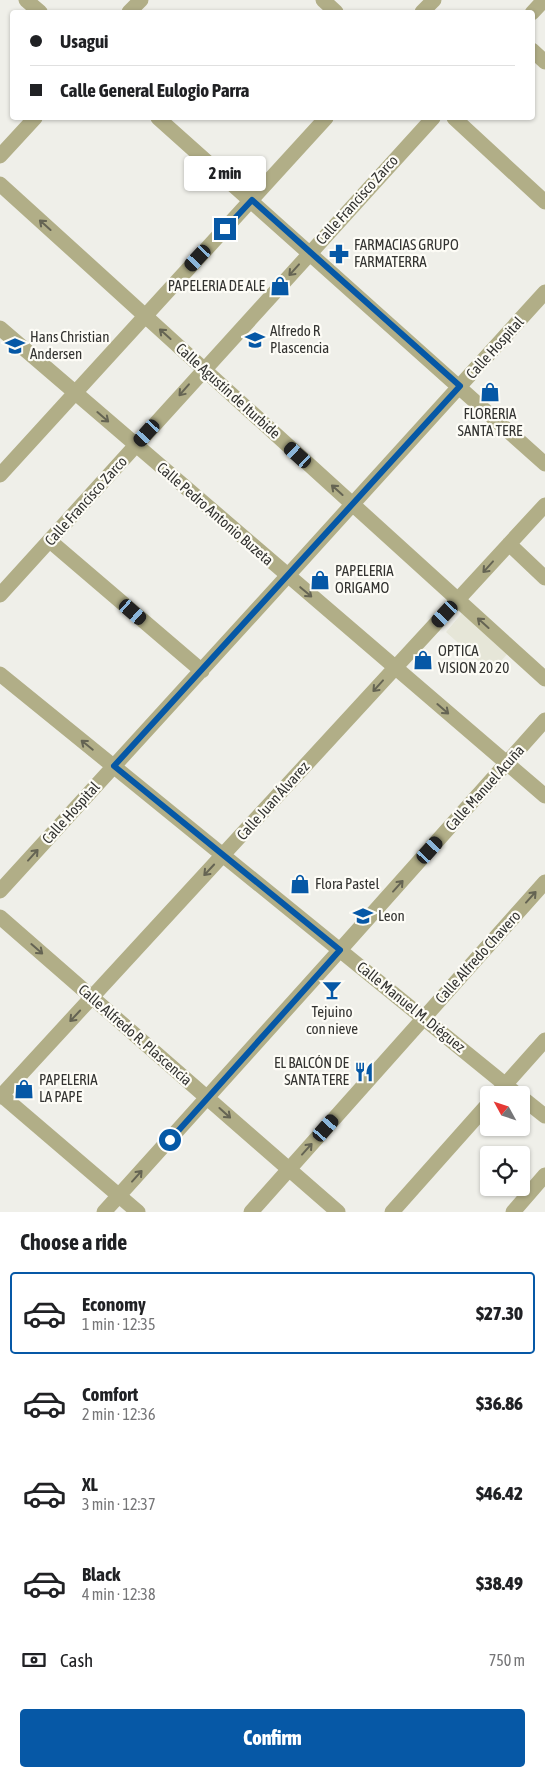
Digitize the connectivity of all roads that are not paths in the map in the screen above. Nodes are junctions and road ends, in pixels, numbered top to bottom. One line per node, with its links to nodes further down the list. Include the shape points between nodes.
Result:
1 (26, 0): 6 (street)
2 (141, 0): 7 (street)
3 (323, 0): 8 (street)
4 (434, 0): 9 (street)
5 (544, 0): 10 (street)
6 (38, 10)
7 (131, 10)
8 (334, 10)
9 (424, 10)
10 (535, 10)
11 (535, 53): 12 (street)
12 (545, 62)
13 (32, 120): 18 (street)
14 (160, 120): 20 (street)
15 (324, 120): 20 (street)
16 (430, 120): 22 (street, Calle Francisco Zarco)
17 (456, 120): 21 (street)
18 (0, 156)
19 (0, 184): 24 (street, Calle Agustín de Iturbide, one-way to 19)
20 (252, 200): 22 (street); 24 (street)
21 (545, 202)
22 (310, 252): 26 (street, Calle Francisco Zarco, one-way to 26); 27 (street)
23 (545, 292): 27 (street, Calle Hospital)
24 (144, 315): 26 (street, Calle Agustín de Iturbide, one-way to 24); 28 (street)
25 (0, 328): 28 (street, Calle Pedro Antonio Buzeta)
26 (203, 369): 29 (street, Calle Francisco Zarco, one-way to 29); 32 (street, Calle Agustín de Iturbide, one-way to 26)
27 (460, 386): 30 (street); 32 (street, Calle Hospital)
28 (75, 393): 29 (street, Calle Pedro Antonio Buzeta, one-way to 29); 31 (street)
29 (136, 445): 34 (street, Calle Francisco Zarco); 36 (street, Calle Pedro Antonio Buzeta)
30 (545, 464)
31 (0, 475)
32 (353, 505): 36 (street, Calle Hospital); 39 (street, Calle Agustín de Iturbide)
33 (545, 505): 35 (street, Calle Juan Álvarez)
34 (50, 541): 38 (street, Calle Francisco Zarco); 41 (street)
35 (508, 544): 37 (street); 39 (street, Calle Juan Álvarez, one-way to 39)
36 (286, 575): 40 (street, Calle Pedro Antonio Buzeta, one-way to 40); 41 (street, Calle Hospital)
37 (545, 578)
38 (0, 595)
39 (458, 600): 40 (street, Calle Juan Álvarez); 43 (street, Calle Agustín de Iturbide, one-way to 39)
40 (395, 667): 45 (street, Calle Pedro Antonio Buzeta, one-way to 45); 48 (street, Calle Juan Álvarez, one-way to 48)
41 (202, 671): 46 (street, Calle Hospital)
42 (0, 674): 46 (street, Calle Manuel M. Diéguez, one-way to 42)
43 (545, 679)
44 (545, 720): 45 (street, Calle Manuel Acuña)
45 (506, 763): 47 (street, Calle Pedro Antonio Buzeta); 52 (street, Calle Manuel Acuña, one-way to 45)
46 (114, 766): 48 (street, Calle Manuel M. Diéguez); 50 (street, Calle Hospital, one-way to 46)
47 (545, 796)
48 (224, 855): 52 (street, Calle Manuel M. Diéguez); 53 (street, Calle Juan Álvarez, one-way to 53)
49 (545, 882): 54 (street, Calle Alfredo Chavero, one-way to 49)
50 (0, 891)
51 (0, 917): 53 (street, Calle Alfredo R. Plascencia, one-way to 53)
52 (340, 950): 54 (street, Calle Manuel M. Diéguez); 59 (street, Calle Manuel Acuña)
53 (92, 998): 58 (street, Calle Juan Álvarez, one-way to 58); 59 (street, Calle Alfredo R. Plascencia)
54 (424, 1018): 56 (street, Calle Manuel M. Diéguez); 63 (street, Calle Alfredo Chavero, one-way to 54)
55 (545, 1040): 57 (street)
56 (497, 1086)
57 (505, 1086)
58 (1, 1096): 65 (street)
59 (208, 1098): 63 (street, Calle Alfredo R. Plascencia, one-way to 63); 65 (street, Calle Manuel Acuña, one-way to 59)
60 (530, 1104): 62 (street, Calle Manuel M. Diéguez)
61 (480, 1113): 70 (street)
62 (545, 1116)
63 (289, 1170): 68 (street, Calle Alfredo Chavero); 69 (street, Calle Alfredo R. Plascencia)
64 (545, 1175): 71 (street)
65 (119, 1195): 66 (street, Calle Manuel Acuña); 67 (street)
66 (104, 1212)
67 (138, 1212)
68 (252, 1212)
69 (338, 1212)
70 (392, 1212)
71 (512, 1212)

